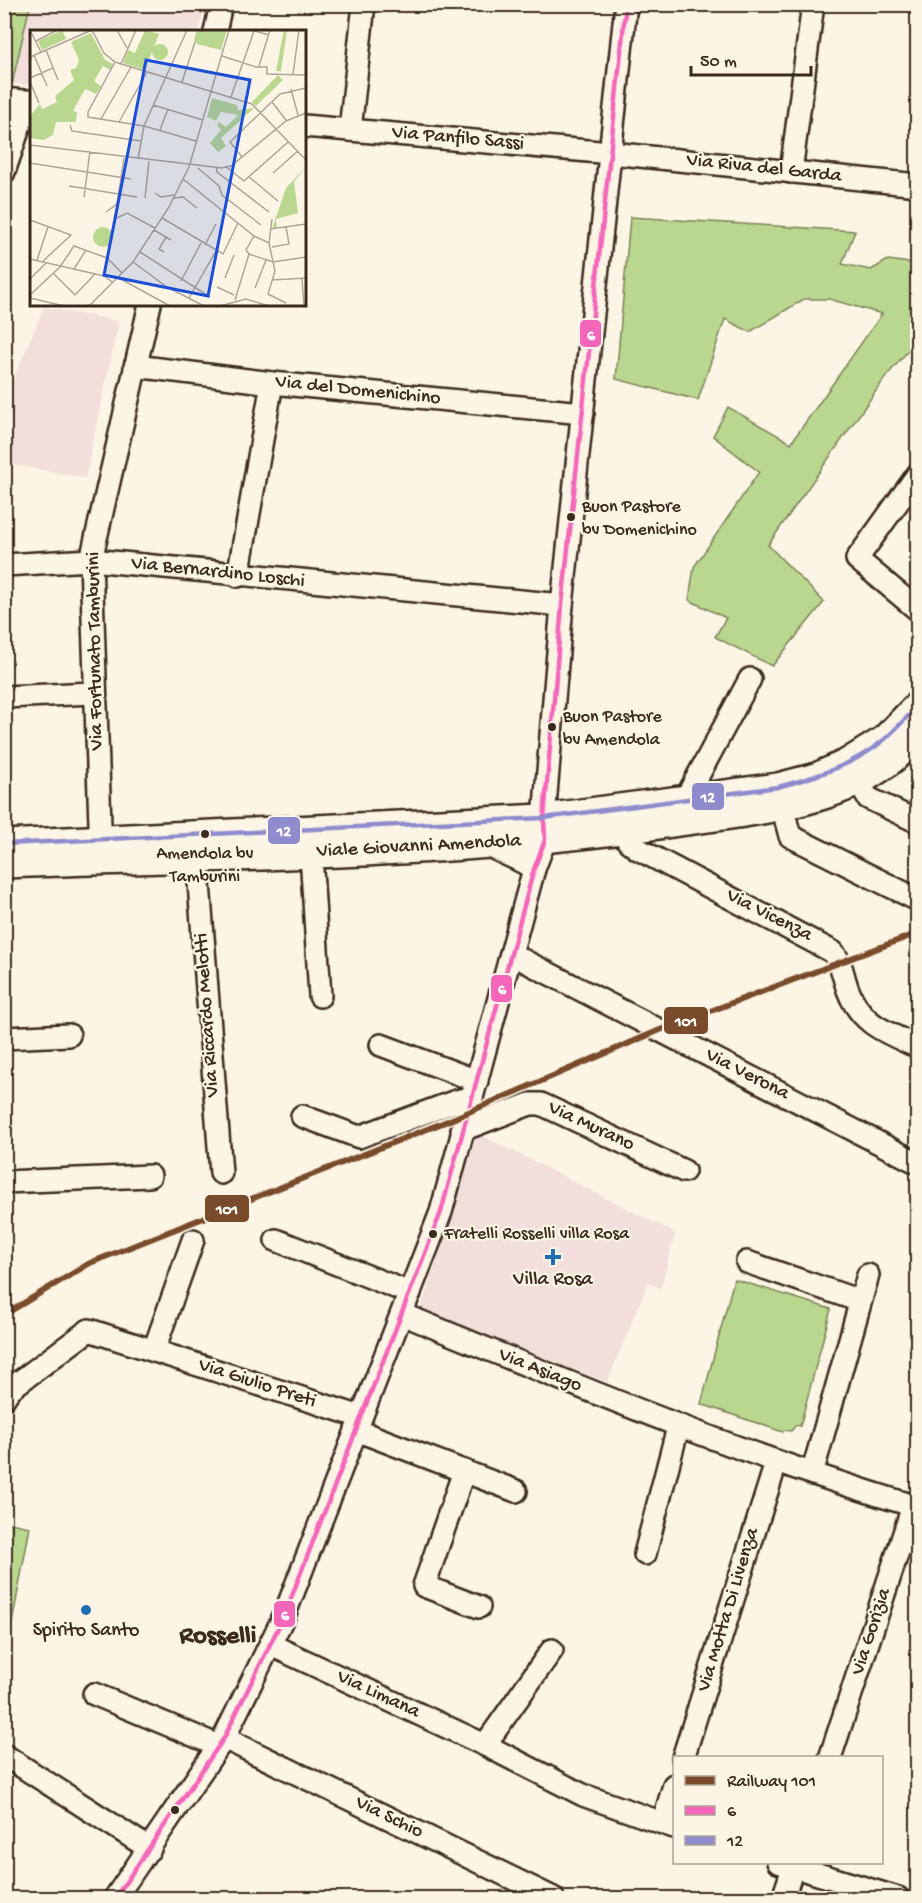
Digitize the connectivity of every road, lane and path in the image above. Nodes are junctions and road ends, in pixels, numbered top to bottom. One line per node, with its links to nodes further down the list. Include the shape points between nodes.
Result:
1 (221, 4): 5 (street)
2 (364, 4): 9 (street)
3 (626, 4): 10 (street)
4 (813, 4): 12 (street)
5 (215, 30)
6 (4, 99): 7 (street)
7 (30, 101): 11 (street)
8 (306, 126): 9 (street, Via Panfilo Sassi)
9 (350, 130): 10 (street, Via Panfilo Sassi)
10 (612, 153): 12 (street, Via Riva del Garda); 17 (street)
11 (4, 172)
12 (791, 172): 13 (street, Via Riva del Garda)
13 (918, 185)
14 (150, 306): 15 (street, Via Fortunato Tamburini)
15 (135, 366): 16 (street, Via del Domenichino); 19 (street, Via Fortunato Tamburini)
16 (272, 383): 17 (street, Via del Domenichino); 21 (street)
17 (583, 413): 22 (street)
18 (918, 474): 23 (street, via 857,559)
19 (91, 560): 20 (street, Via Bernardino Loschi); 21 (street, Via Bernardino Loschi); 25 (street, Via Fortunato Tamburini)
20 (4, 565)
21 (238, 576): 22 (street, Via Bernardino Loschi)
22 (562, 605): 33 (street)
23 (918, 610)
24 (750, 679): 31 (street)
25 (93, 693): 26 (street); 37 (street, Via Fortunato Tamburini)
26 (4, 697)
27 (918, 705): 29 (main road)
28 (918, 735): 29 (main road, via 897,758)
29 (852, 772): 30 (main road, via 825,795); 32 (street, via 868,798)
30 (779, 797): 31 (main road); 34 (main road); 42 (street, via 790,836)
31 (685, 800): 33 (main road)
32 (918, 822)
33 (545, 829): 34 (main road); 36 (main road, Viale Giovanni Amendola); 37 (main road, Viale Giovanni Amendola); 41 (street)
34 (625, 830): 48 (street, Via Vicenza, via 628,841 638,849 833,952 861,1015)
35 (4, 844): 37 (main road, Viale Giovanni Amendola)
36 (486, 844): 38 (main road, Viale Giovanni Amendola); 41 (street)
37 (101, 850): 39 (main road, Viale Giovanni Amendola); 40 (main road, Viale Giovanni Amendola)
38 (310, 854): 39 (main road, Viale Giovanni Amendola); 44 (street)
39 (197, 857): 54 (street, Via Riccardo Melotti)
40 (4, 864)
41 (534, 869): 43 (street)
42 (918, 900)
43 (511, 954): 49 (street); 52 (street, Via Verona)
44 (320, 996)
45 (69, 1035): 46 (street)
46 (4, 1038)
47 (381, 1045): 49 (street)
48 (918, 1047)
49 (473, 1090): 50 (street, via 456,1101 359,1137); 51 (street)
50 (302, 1116)
51 (462, 1130): 53 (street, Via Murano, via 530,1104 542,1104); 61 (street, via 441,1212)
52 (918, 1163)
53 (684, 1171)
54 (220, 1173)
55 (150, 1176): 56 (street)
56 (4, 1182)
57 (193, 1240): 64 (street)
58 (276, 1240): 61 (street)
59 (747, 1262): 62 (street)
60 (868, 1275): 62 (street)
61 (410, 1293): 63 (street)
62 (860, 1301): 70 (street)
63 (402, 1314): 66 (street); 67 (street, Via Asiago)
64 (154, 1350): 65 (street, Via Giulio Preti, via 89,1330 10,1389); 66 (street, Via Giulio Preti)
65 (4, 1398)
66 (358, 1424): 69 (street, Via Giulio Preti); 75 (street)
67 (678, 1427): 68 (street, Via Asiago); 73 (street)
68 (776, 1463): 70 (street, Via Asiago); 81 (street, Via Motta Di Livenza)
69 (464, 1471): 71 (street, Via Giulio Preti); 74 (street, via 424,1586)
70 (812, 1474): 72 (street, Via Asiago)
71 (516, 1491)
72 (915, 1506): 82 (street, Via Gorizia)
73 (645, 1554)
74 (479, 1607)
75 (271, 1645): 78 (street); 79 (street, Via Limana)
76 (552, 1650): 79 (street)
77 (94, 1694): 78 (street, Via Schio)
78 (221, 1742): 85 (street); 88 (street, Via Schio)
79 (485, 1745): 84 (street, Via Limana, via 583,1795)
80 (4, 1755): 85 (street)
81 (684, 1756)
82 (831, 1756)
83 (673, 1798): 84 (street)
84 (669, 1825)
85 (150, 1849): 87 (street)
86 (789, 1864): 89 (street); 90 (street)
87 (117, 1898)
88 (553, 1899)
89 (783, 1899)
90 (898, 1899)

